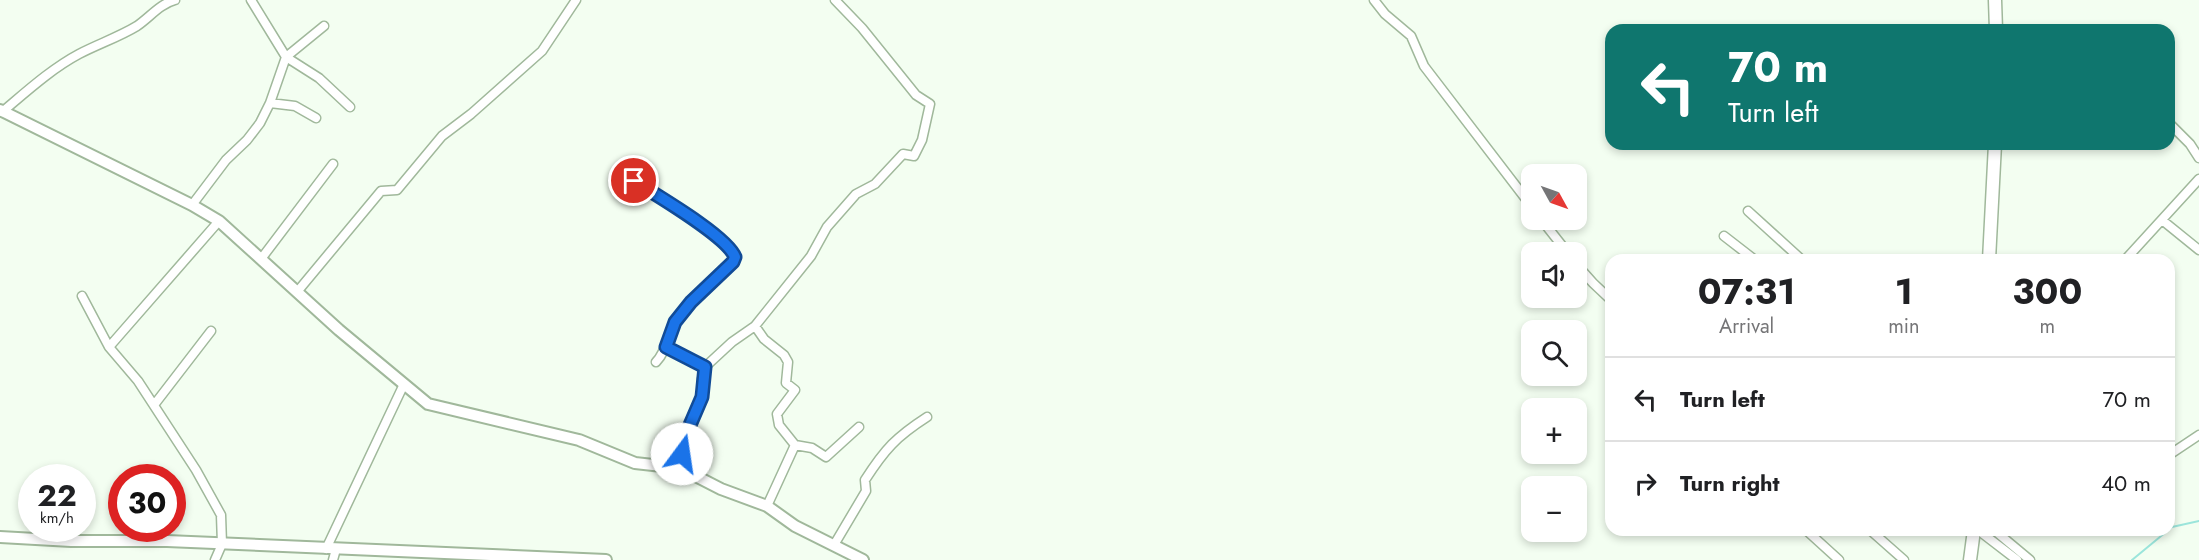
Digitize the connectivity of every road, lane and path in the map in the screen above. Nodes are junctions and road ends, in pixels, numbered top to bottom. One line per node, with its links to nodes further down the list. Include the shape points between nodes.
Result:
1 (175, 0): 12 (street, via 138,25 54,69)
2 (251, 0): 9 (street)
3 (576, 0): 35 (street, via 542,51 442,136 397,190 381,191)
4 (835, 0): 38 (street, via 916,95 930,104 922,140 914,156 903,154 875,184 856,194 827,226 811,256)
5 (1374, 0): 20 (street, via 1411,36 1424,66)
6 (1995, 0): 7 (main road)
7 (1996, 24)
8 (324, 26): 9 (street)
9 (285, 57): 10 (street); 11 (street, via 319,78)
10 (270, 103): 13 (street, via 295,106); 21 (street, via 253,132)
11 (350, 106)
12 (1, 111): 21 (street)
13 (316, 118)
14 (2175, 129): 16 (street)
15 (1995, 150): 31 (main road)
16 (2199, 158)
17 (333, 164): 33 (street)
18 (2199, 178): 23 (street)
19 (634, 181): 41 (street, via 717,237 735,257 675,322)
20 (1521, 193)
21 (192, 205): 24 (street)
22 (1748, 211): 30 (street)
23 (2162, 220): 28 (street); 32 (street)
24 (219, 221): 33 (street); 40 (street)
25 (1550, 230): 27 (street)
26 (1724, 236): 29 (street)
27 (1559, 242)
28 (2199, 250)
29 (1747, 254)
30 (1795, 254)
31 (1989, 254)
32 (2131, 254)
33 (261, 259): 35 (street)
34 (1587, 277): 36 (street)
35 (297, 292): 44 (street)
36 (1605, 295)
37 (82, 296): 40 (street)
38 (755, 326): 43 (street); 49 (street, via 788,362 786,383 795,390 777,414 779,425)
39 (211, 331): 45 (street)
40 (109, 347): 45 (street)
41 (666, 347): 42 (street); 43 (street)
42 (656, 362)
43 (705, 367): 51 (street, via 702,397 684,439)
44 (404, 384): 51 (street, via 428,404 579,440 635,463); 61 (street)
45 (154, 405): 59 (street, via 221,515)
46 (927, 417): 60 (street, via 900,435 878,461 865,480 867,489)
47 (860, 427): 49 (street, via 826,457 813,448)
48 (2199, 435): 50 (street)
49 (795, 445): 52 (street)
50 (2175, 451)
51 (680, 468): 52 (street)
52 (767, 506): 60 (street, via 795,526)
53 (1813, 536): 65 (street)
54 (1877, 536): 66 (street)
55 (1975, 536): 67 (main road)
56 (1984, 536): 68 (street)
57 (2001, 536): 69 (street)
58 (0, 537): 59 (street)
59 (222, 544): 61 (street); 62 (street)
60 (834, 545): 64 (street)
61 (332, 553): 63 (street)
62 (215, 560)
63 (606, 560)
64 (863, 560)
65 (1839, 560)
66 (1904, 560)
67 (1970, 560)
68 (2016, 560)
69 (2030, 560)

